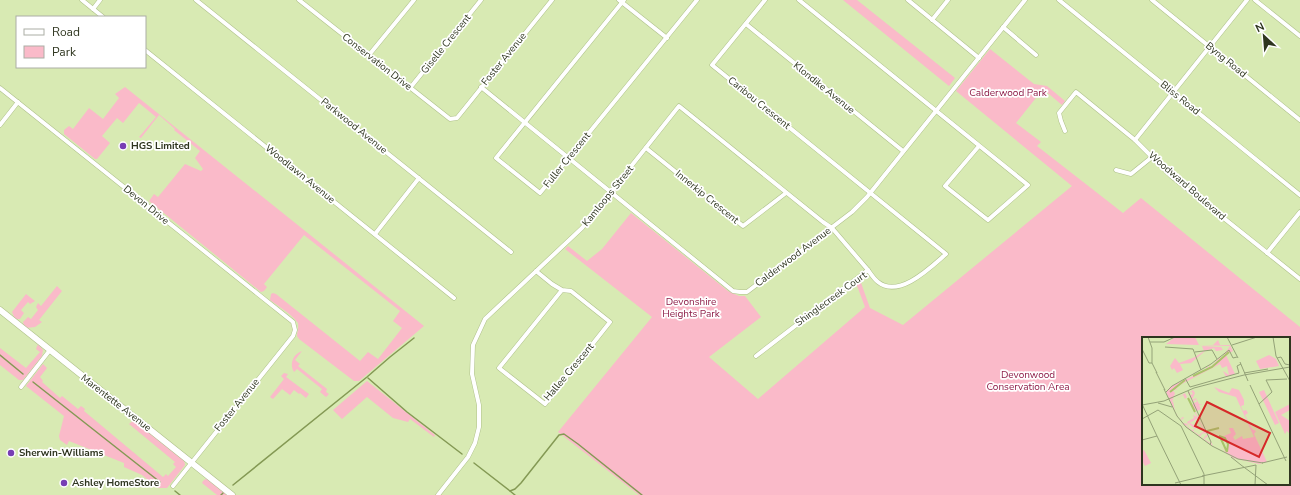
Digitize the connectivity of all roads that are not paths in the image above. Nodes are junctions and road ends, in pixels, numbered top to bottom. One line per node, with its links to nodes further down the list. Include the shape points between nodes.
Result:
1 (82, 0): 19 (street)
2 (100, 0): 19 (street)
3 (196, 0): 49 (street, Parkwood Avenue)
4 (299, 0): 29 (street, Conservation Drive)
5 (414, 0): 29 (street)
6 (481, 0): 33 (street, Giselle Crescent)
7 (552, 0): 31 (street, Foster Avenue)
8 (698, 0): 25 (street, Fuller Crescent)
9 (765, 0): 22 (street, Caribou Crescent)
10 (799, 0): 36 (street)
11 (908, 0): 21 (street)
12 (948, 0): 21 (street)
13 (1025, 0): 23 (street, Calderwood Avenue)
14 (1059, 0): 34 (street, Bliss Road)
15 (1152, 0): 26 (street, Byng Road)
16 (1247, 0): 26 (street)
17 (1255, 0): 24 (street)
18 (622, 1): 25 (street); 39 (street, Fuller Crescent)
19 (93, 9): 20 (street)
20 (102, 16)
21 (932, 20): 30 (street)
22 (746, 24): 45 (street, Klondike Avenue); 52 (street, Caribou Crescent, via 712,65)
23 (1003, 27): 28 (street); 30 (street, Calderwood Avenue)
24 (1300, 36)
25 (667, 38): 47 (street, Fuller Crescent)
26 (1210, 47): 34 (street); 38 (street, Byng Road)
27 (146, 51): 56 (street, Woodlawn Avenue)
28 (1036, 54)
29 (369, 55): 33 (street, Conservation Drive)
30 (978, 58): 36 (street, Calderwood Avenue)
31 (481, 87): 37 (street, Foster Avenue); 39 (street, Calderwood Avenue)
32 (0, 88): 35 (street, Devon Drive)
33 (410, 88): 37 (street, Conservation Drive, via 450,119)
34 (1173, 92): 42 (street); 53 (street, Bliss Road)
35 (18, 102): 40 (street); 65 (street, Devon Drive)
36 (936, 111): 43 (street); 45 (street, Calderwood Avenue)
37 (457, 118)
38 (1300, 120)
39 (525, 122): 47 (street, Calderwood Avenue); 47 (street, Fuller Crescent, via 496,158 540,193)
40 (0, 125)
41 (1066, 131): 42 (street, Woodward Boulevard, via 1059,113 1076,92)
42 (1135, 140): 46 (street, Woodward Boulevard)
43 (979, 146): 43 (street, via 945,186 988,220 1028,185)
44 (646, 148): 50 (street, Kamloops Street); 51 (street, Innerkip Crescent, via 743,226); 51 (street, Kamloops Street, via 679,106)
45 (903, 152): 52 (street, Calderwood Avenue)
46 (1152, 157): 48 (street, via 1131,174); 58 (street, Woodward Boulevard)
47 (569, 158): 50 (street, Calderwood Avenue)
48 (1116, 170)
49 (419, 178): 56 (street); 57 (street, Parkwood Avenue)
50 (611, 192): 55 (street, Calderwood Avenue, via 733,291 747,292); 59 (street, Kamloops Street, via 582,228)
51 (786, 192): 55 (street, Kamloops Street)
52 (870, 193): 55 (street, Calderwood Avenue); 60 (street, Shinglecreek Court, via 946,254 915,280 899,286 889,287 879,283)
53 (1300, 195)
54 (1300, 212): 58 (street)
55 (832, 228): 60 (street, Kamloops Street)
56 (375, 234): 63 (street, Woodlawn Avenue)
57 (511, 252)
58 (1267, 253): 61 (street, Woodward Boulevard)
59 (536, 270): 62 (street, Hallee Crescent); 72 (street, Kamloops Street, via 485,319 473,345 472,374 479,405 475,444)
60 (868, 270): 67 (street, Shinglecreek Court)
61 (1300, 279)
62 (562, 290): 62 (street, Hallee Crescent, via 571,291 610,322 545,404 499,368)
63 (454, 298)
64 (0, 310): 66 (street, Marentette Avenue)
65 (293, 322): 69 (street, Foster Avenue, via 293,336)
66 (50, 350): 68 (street); 69 (street, Marentette Avenue)
67 (756, 356)
68 (21, 387)
69 (191, 462): 70 (street, Foster Avenue); 71 (street, Marentette Avenue)
70 (172, 486)
71 (232, 495)
72 (438, 495)

